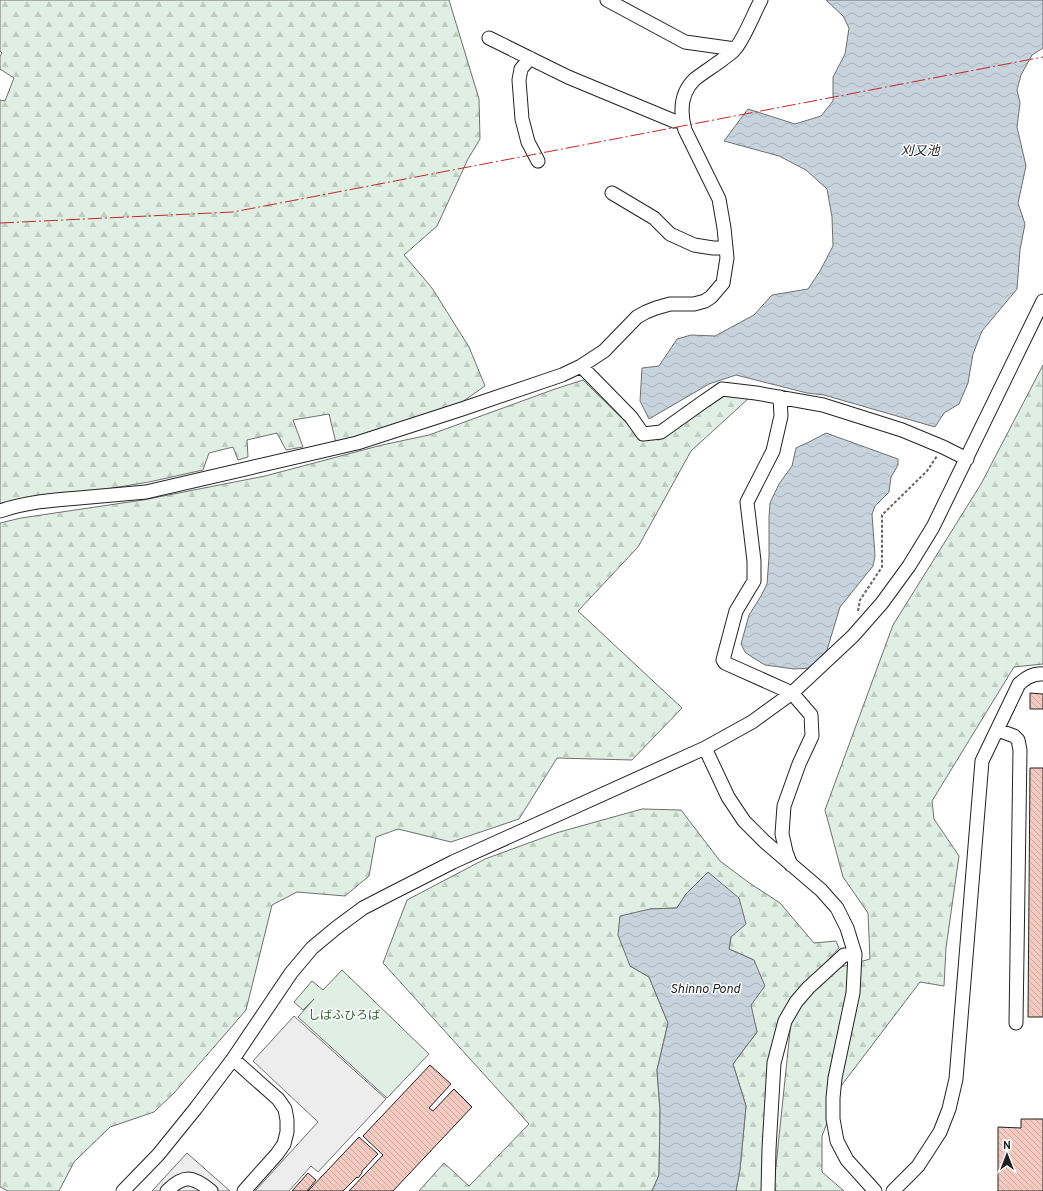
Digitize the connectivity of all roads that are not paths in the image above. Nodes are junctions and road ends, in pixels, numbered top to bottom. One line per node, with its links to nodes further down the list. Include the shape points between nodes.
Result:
1 (607, 0): 4 (street, via 685,42)
2 (761, 0): 4 (street)
3 (489, 38): 5 (street)
4 (735, 49): 6 (street, via 689,87 684,97)
5 (530, 58): 6 (street, via 568,77 674,121); 7 (street, via 521,69 519,80 522,119 528,142)
6 (682, 120): 9 (street, via 684,130 719,199)
7 (538, 161)
8 (612, 193): 9 (street, via 654,218 670,234 694,245)
9 (726, 248): 11 (street, via 723,283 711,298 694,304 670,304 646,312 637,317 604,350)
10 (1043, 301): 13 (street)
11 (581, 366): 12 (street, via 631,417 643,434 661,432 722,389); 14 (street, via 357,443 146,492 42,501)
12 (780, 397): 13 (street, via 830,407 902,430); 16 (street, via 781,416 773,451 747,502 754,581 736,611 723,660)
13 (966, 459): 16 (street, via 933,527 882,603 853,636)
14 (0, 511)
15 (1043, 674): 17 (street, via 1028,677 1020,684)
16 (792, 693): 18 (street, via 752,722); 19 (street, via 811,715 812,736 784,806 782,834)
17 (998, 730): 21 (street, via 1014,736 1018,740 1020,750); 29 (street, via 982,761 957,1071 949,1109 940,1132 918,1166)
18 (705, 748): 19 (street, via 728,797 744,821); 22 (street, via 453,862 363,908 312,948 266,1009)
19 (791, 865): 20 (street, via 821,890 837,908 847,928)
20 (855, 954): 27 (street, via 844,955 808,988 784,1021 774,1063); 28 (street, via 853,993 835,1078 833,1119 838,1141 847,1160)
21 (1016, 1023)
22 (233, 1059): 23 (street, via 158,1155); 26 (street, via 278,1099 285,1109 287,1120 284,1144)
23 (123, 1191)
24 (167, 1191): 25 (street, via 184,1178 194,1179)
25 (211, 1191)
26 (244, 1191)
27 (768, 1191)
28 (875, 1191)
29 (893, 1191)

